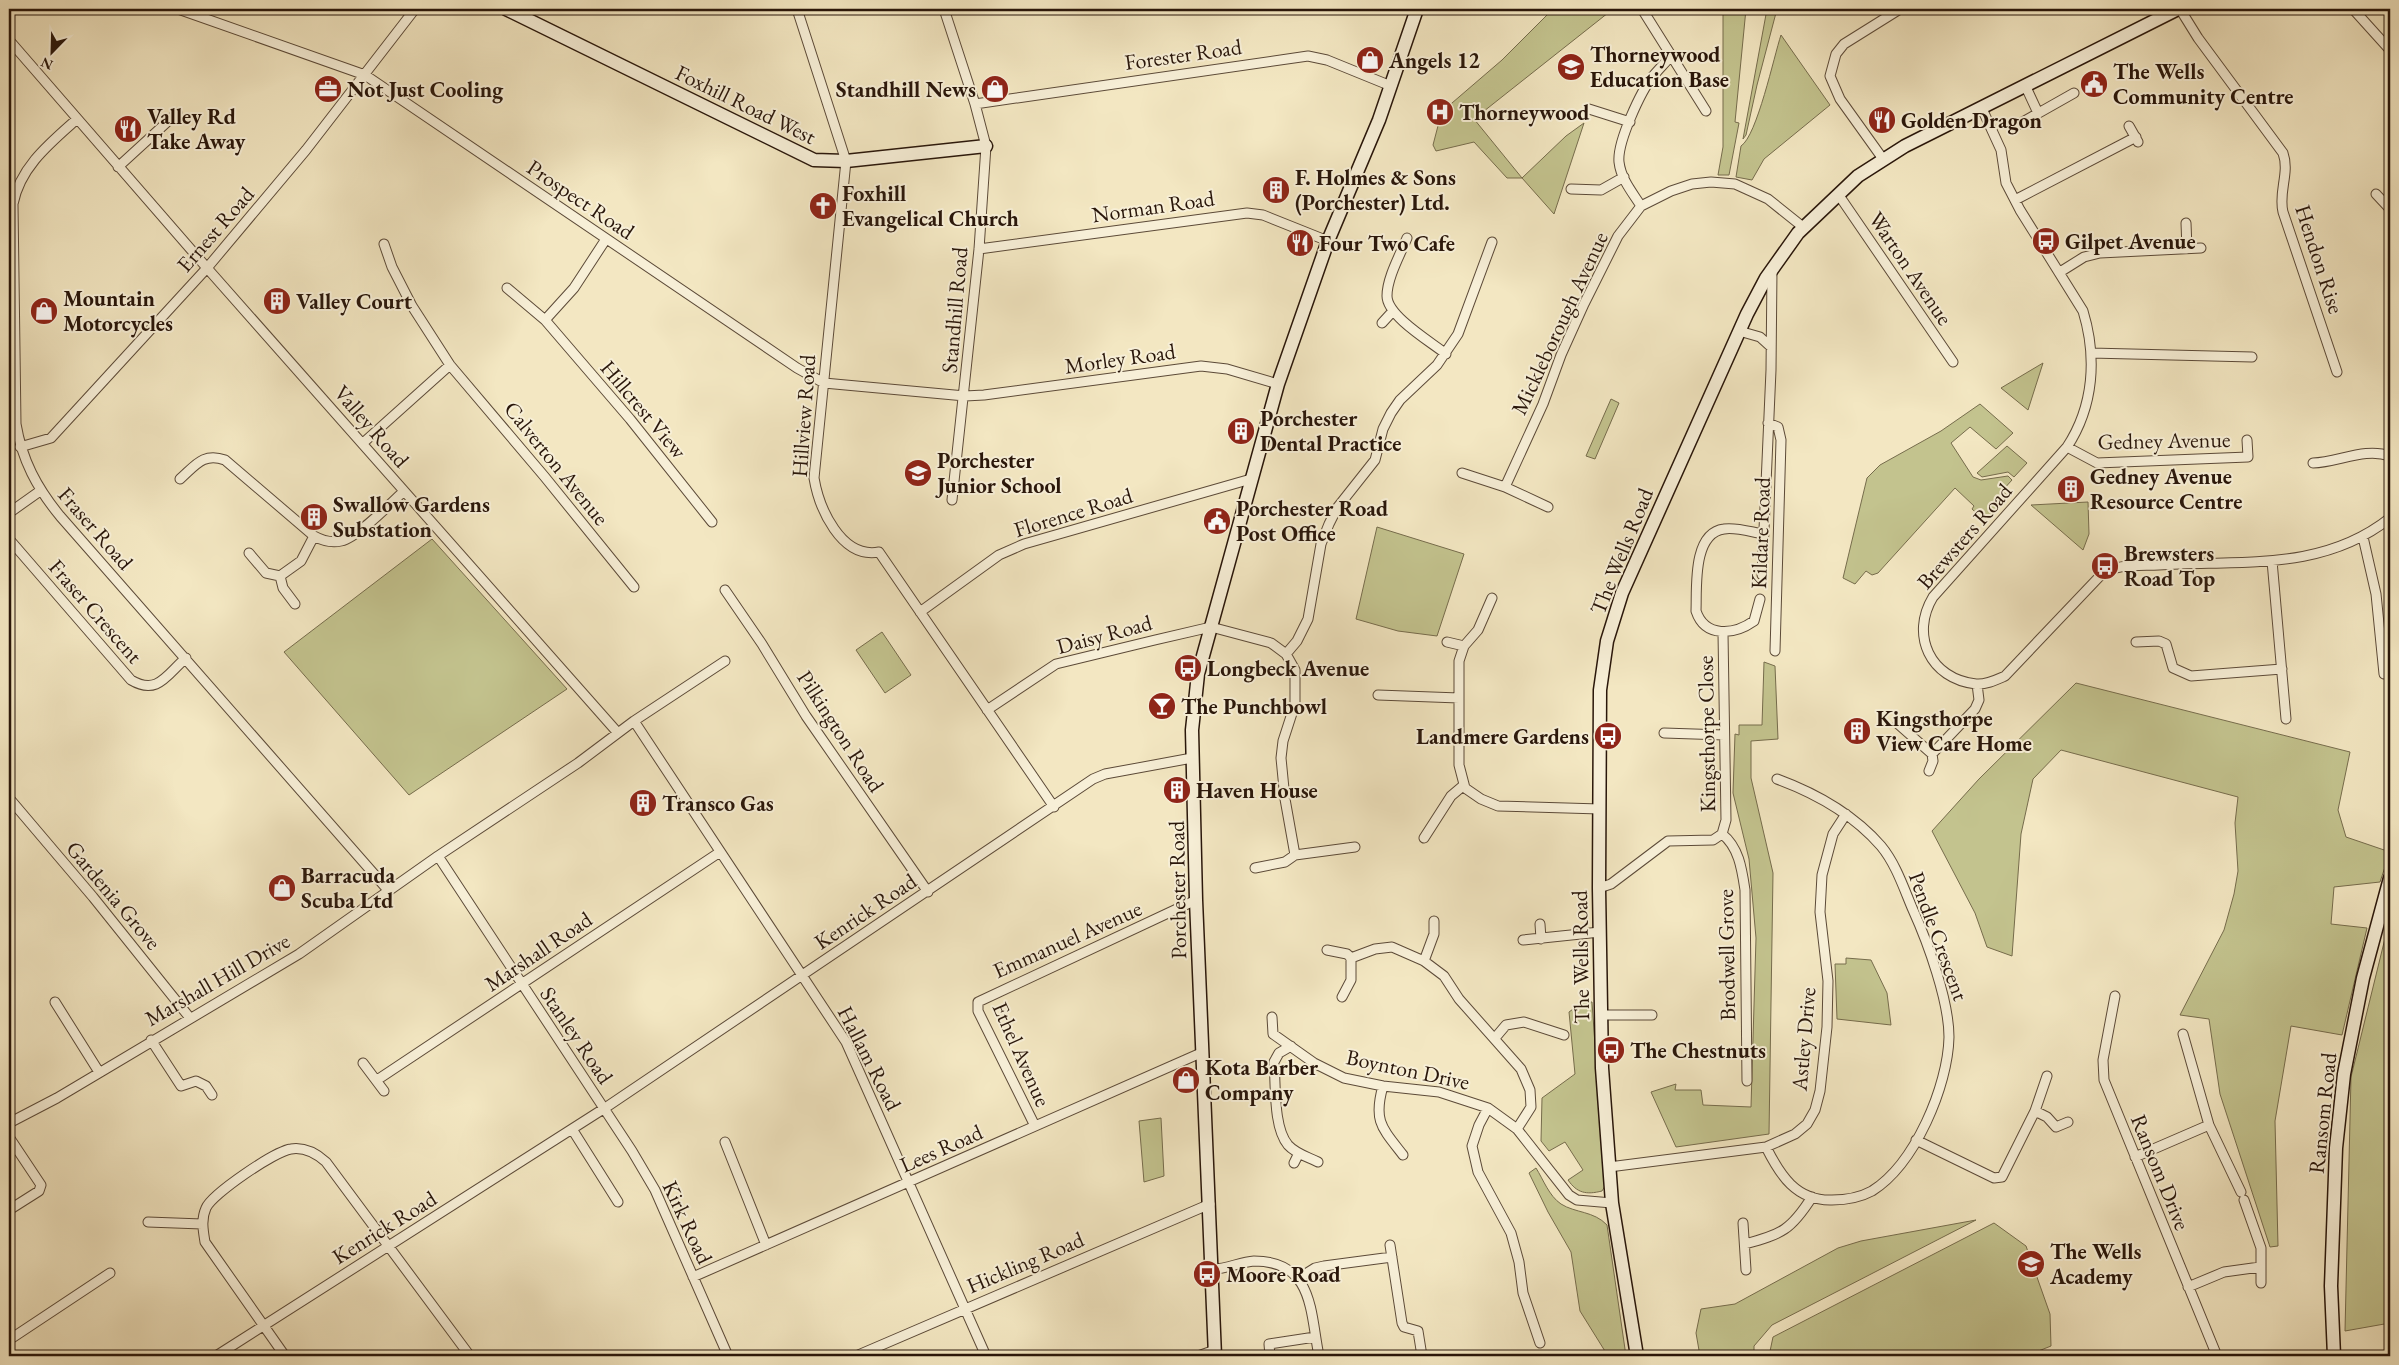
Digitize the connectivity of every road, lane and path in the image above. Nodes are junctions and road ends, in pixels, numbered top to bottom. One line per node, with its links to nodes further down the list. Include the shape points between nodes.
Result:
1 (178, 9): 14 (street, Prospect Road)
2 (415, 9): 14 (street, Ernest Road)
3 (506, 9): 30 (street, Foxhill Road West, via 802,156 821,161)
4 (797, 9): 30 (street, Hillview Road)
5 (944, 9): 18 (street, Standhill Road)
6 (1417, 9): 15 (street, Porchester Road)
7 (1642, 9): 13 (street)
8 (1900, 9): 29 (street, via 1844,44 1836,54 1830,76 1840,99)
9 (2179, 9): 16 (street, The Wells Road); 63 (street, Hendon Rise, via 2283,153 2287,170 2281,204)
10 (2353, 9): 12 (street)
11 (9, 40): 24 (street, Valley Road)
12 (2390, 50)
13 (1671, 56): 21 (street); 25 (street, via 1652,77)
14 (365, 75): 42 (street, Prospect Road); 49 (street, Ernest Road)
15 (1391, 86): 18 (street, Forester Road, via 1327,60 1308,56); 43 (street, Porchester Road)
16 (2026, 86): 20 (street, The Wells Road); 23 (street)
17 (2074, 94): 23 (street)
18 (975, 104): 28 (street, Standhill Road)
19 (1589, 109): 25 (street)
20 (1980, 109): 29 (street, The Wells Road); 36 (street, Brewsters Road, via 2001,150 2006,183)
21 (1706, 111)
22 (177, 113): 31 (street)
23 (2038, 113): 27 (street)
24 (77, 119): 31 (street, Valley Road); 71 (street, Fraser Road, via 36,157 22,177 13,204 16,424)
25 (1630, 122): 32 (street, via 1619,161)
26 (2130, 126): 36 (street, via 2137,139)
27 (2012, 128)
28 (986, 146): 30 (street, Foxhill Road West); 47 (street, Standhill Road)
29 (1883, 159): 34 (street, The Wells Road)
30 (846, 161): 64 (street, Hillview Road)
31 (118, 166): 49 (street, Valley Road)
32 (1624, 178): 33 (street, via 1601,190); 37 (street)
33 (1572, 189)
34 (1838, 194): 40 (street, The Wells Road); 61 (street, Warton Avenue)
35 (2376, 194): 38 (street)
36 (2015, 200): 51 (street, Brewsters Road)
37 (1641, 206): 40 (street, Mickleborough Avenue, via 1692,184 1732,184 1757,192); 79 (street, Mickleborough Avenue, via 1618,236 1584,304)
38 (2390, 209)
39 (2186, 223): 48 (street)
40 (1803, 227): 50 (street, The Wells Road)
41 (1407, 238): 53 (street, via 1388,287 1387,297)
42 (606, 239): 54 (street, via 574,288); 64 (street, Prospect Road, via 804,373)
43 (1328, 241): 47 (street, Norman Road, via 1263,215 1246,213); 65 (street, Porchester Road)
44 (1492, 242): 59 (street, via 1458,334)
45 (384, 244): 62 (street, Calverton Avenue, via 412,306)
46 (2201, 248): 48 (street)
47 (979, 249): 66 (street, Standhill Road)
48 (2187, 249): 51 (street, via 2100,253 2084,257)
49 (207, 268): 69 (street, Valley Road); 71 (street, Ernest Road, via 50,438)
50 (1772, 270): 56 (street, The Wells Road); 57 (street, Kildare Road)
51 (2060, 272): 58 (street, Brewsters Road, via 2082,311)
52 (507, 288): 54 (street, Hillcrest View)
53 (1393, 312): 55 (street); 59 (street)
54 (545, 320): 86 (street, Hillcrest View)
55 (1382, 324)
56 (1739, 331): 57 (street, via 1760,337); 130 (street, The Wells Road, via 1613,616 1600,690)
57 (1771, 347): 67 (street, Kildare Road)
58 (2091, 353): 60 (street); 70 (street, Brewsters Road, via 2091,386 2087,405)
59 (1446, 354): 107 (street, via 1400,400 1383,429 1374,460 1328,524 1321,544 1308,619)
60 (2252, 357)
61 (1953, 362)
62 (450, 365): 69 (street); 95 (street, Calverton Avenue)
63 (2337, 372)
64 (824, 383): 66 (street, Prospect Road); 100 (street, Hillview Road, via 814,478 821,507 851,546 869,554 879,552)
65 (1278, 384): 66 (street, Morley Road, via 1227,369 1201,366); 77 (street, Porchester Road)
66 (965, 396): 82 (street, Standhill Road)
67 (1768, 423): 87 (street, Kildare Road); 106 (street, Kildare Road, via 1778,426 1781,440)
68 (2247, 440): 70 (street, Gedney Avenue, via 2248,457 2097,463)
69 (363, 443): 81 (street, Valley Road)
70 (2067, 447): 113 (street, Brewsters Road, via 1933,597 1926,609 1922,632 1930,657 1948,674)
71 (20, 448): 80 (street, Fraser Road)
72 (2390, 456): 73 (street, via 2370,452)
73 (2328, 462): 74 (street); 76 (street)
74 (2313, 463)
75 (1462, 473): 79 (street)
76 (2328, 473)
77 (1252, 478): 100 (street, Florence Road, via 1024,544 999,555); 101 (street, Porchester Road)
78 (180, 479): 88 (street, via 203,459 225,460)
79 (1505, 487): 83 (street)
80 (40, 491): 84 (street); 108 (street, Fraser Road)
81 (404, 492): 88 (street, via 351,537 328,542); 121 (street, Valley Road)
82 (952, 500)
83 (1548, 507)
84 (9, 513)
85 (2390, 518): 89 (street)
86 (712, 522)
87 (1763, 534): 93 (street, Kildare Road); 102 (street, Kildare Road, via 1721,529 1710,537 1700,556 1696,575 1698,619 1705,626)
88 (314, 536): 94 (street, via 302,561)
89 (2363, 537): 92 (street, via 2318,554); 109 (street)
90 (9, 539): 108 (street, Fraser Crescent, via 131,680 139,685 156,685)
91 (249, 553): 94 (street, via 266,573)
92 (2272, 561): 111 (street); 113 (street, via 2194,562 2106,571 2006,676)
93 (1762, 575)
94 (280, 576): 99 (street, via 283,588)
95 (634, 587)
96 (725, 590): 142 (street, Pilkington Road, via 806,716)
97 (1492, 598): 105 (street, via 1478,630)
98 (1760, 600): 102 (street, Kildare Road, via 1754,621 1738,630)
99 (295, 604)
100 (920, 612): 116 (street, Hillview Road)
101 (1211, 627): 107 (street, via 1271,643); 116 (street, Daisy Road, via 1056,664); 124 (street, Porchester Road, via 1198,674 1192,716)
102 (1723, 633): 122 (street, Kingsthorpe Close)
103 (1447, 642): 105 (street)
104 (2136, 642): 111 (street, via 2159,641 2166,644 2173,668 2192,676)
105 (1464, 646): 115 (street, via 1459,661)
106 (1775, 651)
107 (1286, 654): 136 (street, via 1295,670 1297,687 1283,741 1282,768)
108 (186, 658): 141 (street, Fraser Road)
109 (2387, 659): 112 (street)
110 (725, 661): 118 (street, Marshall Hill Drive)
111 (2282, 669): 117 (street)
112 (2384, 674)
113 (1977, 684): 123 (street, via 1979,700 1975,709)
114 (1378, 695): 115 (street)
115 (1459, 698): 127 (street, via 1459,765)
116 (987, 710): 129 (street, Hillview Road)
117 (2286, 719)
118 (634, 721): 121 (street, Marshall Hill Drive); 135 (street, Hallam Road)
119 (1898, 724): 123 (street)
120 (1664, 733): 122 (street)
121 (618, 734): 137 (street, Marshall Hill Drive)
122 (1724, 735): 132 (street, Kingsthorpe Close, via 1726,820)
123 (1932, 754): 125 (street)
124 (1192, 758): 129 (street, Kenrick Road, via 1105,774); 143 (street, Porchester Road)
125 (1929, 772)
126 (1777, 779): 131 (street, Pendle Crescent)
127 (1464, 785): 130 (street, via 1481,799 1498,806); 133 (street, via 1451,796)
128 (9, 798): 161 (street, Gardenia Grove)
129 (1054, 807): 142 (street, Kenrick Road)
130 (1600, 809): 140 (street, The Wells Road)
131 (1846, 814): 186 (street, Pendle Crescent, via 1881,847 1896,870 1918,922 1948,1017 1946,1061 1938,1092); 188 (street, Astley Drive, via 1825,856 1820,892 1828,981 1820,1091 1815,1110 1806,1124 1795,1134)
132 (1722, 834): 140 (street, via 1712,840 1668,841 1611,884); 172 (street, Brodwell Grove, via 1734,846 1745,890)
133 (1424, 838)
134 (1355, 847): 136 (street)
135 (720, 852): 152 (street, Hallam Road); 153 (street, Marshall Road)
136 (1295, 855): 138 (street, via 1284,862)
137 (438, 856): 141 (street, Marshall Hill Drive); 153 (street, Stanley Road)
138 (1254, 868)
139 (2390, 878): 235 (street, Ransom Road, via 2363,978 2343,1083 2336,1148 2331,1286)
140 (1599, 888): 146 (street, The Wells Road)
141 (388, 890): 161 (street, Marshall Hill Drive, via 299,954)
142 (928, 892): 152 (street, Kenrick Road)
143 (1196, 900): 156 (street, Emmanuel Avenue); 167 (street, Porchester Road)
144 (1434, 920): 151 (street, via 1434,934)
145 (1540, 924): 147 (street)
146 (1600, 932): 147 (street); 159 (street, The Wells Road)
147 (1541, 939): 148 (street)
148 (1523, 940)
149 (1327, 950): 150 (street, via 1347,954)
150 (1351, 958): 151 (street, via 1392,947); 155 (street, via 1351,980)
151 (1424, 960): 164 (street, via 1444,976 1459,999)
152 (803, 976): 177 (street, Kenrick Road); 195 (street, Hallam Road, via 846,1042)
153 (521, 984): 171 (street, Marshall Road); 177 (street, Stanley Road)
154 (2115, 996): 191 (street, Ransom Drive, via 2104,1080)
155 (1342, 997)
156 (981, 998): 182 (street, Ethel Avenue, via 978,1011)
157 (55, 1002): 169 (street)
158 (1652, 1015): 159 (street)
159 (1601, 1016): 194 (street, The Wells Road)
160 (1272, 1017): 166 (street, Boynton Drive, via 1273,1034)
161 (190, 1018): 165 (street, Marshall Hill Drive)
162 (2183, 1034): 181 (street)
163 (1564, 1035): 164 (street, via 1524,1022 1506,1025)
164 (1495, 1038): 183 (street, via 1521,1069 1530,1090 1531,1107)
165 (151, 1040): 169 (street, Marshall Hill Drive); 175 (street, via 181,1086 196,1081 206,1086)
166 (1291, 1046): 173 (street, Boynton Drive, via 1314,1063 1344,1078); 189 (street, via 1279,1053 1274,1062 1280,1132)
167 (1203, 1052): 182 (street, Lees Road); 199 (street, Porchester Road)
168 (363, 1063): 171 (street)
169 (99, 1072): 180 (street, Marshall Hill Drive)
170 (2047, 1076): 178 (street)
171 (377, 1080): 174 (street)
172 (1747, 1081)
173 (1383, 1086): 176 (street, Boynton Drive, via 1439,1092); 190 (street, via 1378,1105 1380,1122)
174 (384, 1091)
175 (212, 1095)
176 (1488, 1108): 183 (street, Boynton Drive); 221 (street, via 1478,1125 1472,1146 1478,1172 1511,1233 1520,1262 1523,1293)
177 (604, 1109): 184 (street, Kenrick Road); 213 (street, Kirk Road, via 655,1190)
178 (2035, 1111): 179 (street, via 2056,1126); 186 (street, via 2002,1176 1994,1178)
179 (2068, 1122)
180 (9, 1123)
181 (2209, 1125): 191 (street); 210 (street, via 2262,1248)
182 (1035, 1126): 195 (street, Lees Road)
183 (1517, 1129): 198 (street, Boynton Drive, via 1569,1195 1577,1200)
184 (572, 1130): 197 (street); 207 (street, Kenrick Road)
185 (9, 1137): 200 (street, via 41,1189)
186 (1916, 1140): 196 (street, Pendle Crescent, via 1888,1178 1871,1191 1849,1200)
187 (725, 1142): 206 (street)
188 (1766, 1147): 194 (street, Astley Drive); 196 (street, Pendle Crescent, via 1784,1180)
189 (1299, 1154): 192 (street); 193 (street)
190 (1403, 1155)
191 (2135, 1157): 216 (street, Ransom Drive)
192 (1318, 1162)
193 (1294, 1163)
194 (1609, 1167): 198 (street, The Wells Road)
195 (909, 1183): 206 (street, Lees Road); 217 (street, Hallam Road)
196 (1812, 1197): 205 (street, via 1802,1213 1776,1235)
197 (618, 1202)
198 (1612, 1203): 233 (street, The Wells Road)
199 (1210, 1204): 209 (street, Porchester Road); 217 (street, Hickling Road)
200 (9, 1210)
201 (148, 1222): 203 (street)
202 (1743, 1223): 205 (street)
203 (202, 1224): 207 (street, via 211,1198 274,1155 300,1149 320,1156 326,1162); 218 (street, via 205,1242)
204 (1390, 1244): 208 (street)
205 (1745, 1244): 211 (street)
206 (766, 1245): 213 (street, Lees Road)
207 (389, 1247): 218 (street, Kenrick Road); 225 (street)
208 (1392, 1257): 214 (street, via 1315,1268); 232 (street, via 1402,1323 1404,1327 1418,1331)
209 (1213, 1268): 214 (street, via 1264,1262 1289,1270); 222 (street, Porchester Road)
210 (2260, 1268): 215 (street); 216 (street, via 2224,1272)
211 (1746, 1270)
212 (110, 1273): 220 (street)
213 (693, 1278): 226 (street, Kirk Road)
214 (1299, 1278): 219 (street, via 1306,1293)
215 (2261, 1283)
216 (2188, 1287): 234 (street, Ransom Drive)
217 (964, 1309): 227 (street, Hickling Road); 228 (street, Hallam Road)
218 (263, 1326): 223 (street, Kenrick Road); 224 (street)
219 (1315, 1336): 230 (street, via 1269,1344); 231 (street)
220 (9, 1340)
221 (1540, 1343)
222 (1215, 1353): 229 (street)
223 (216, 1356)
224 (285, 1356)
225 (470, 1356)
226 (728, 1356)
227 (856, 1356)
228 (986, 1356)
229 (1198, 1356)
230 (1270, 1356)
231 (1319, 1356)
232 (1422, 1356)
233 (1637, 1356)
234 (2216, 1356)
235 (2334, 1356)

